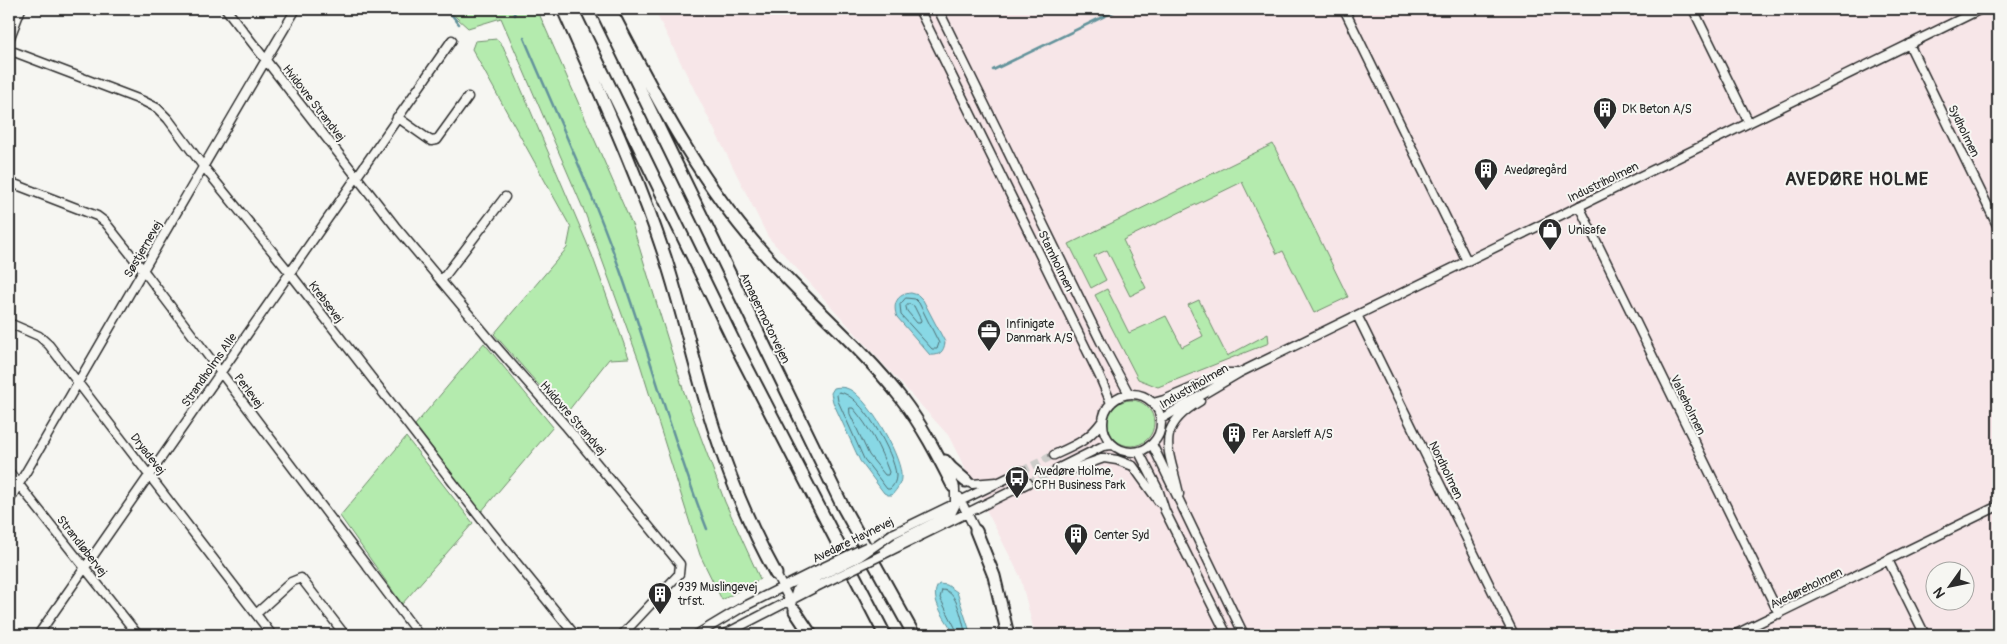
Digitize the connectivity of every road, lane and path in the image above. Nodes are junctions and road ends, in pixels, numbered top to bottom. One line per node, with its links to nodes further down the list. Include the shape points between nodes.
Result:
1 (20, 9): 14 (street)
2 (226, 9): 18 (street, Hvidovre Strandvej)
3 (296, 9): 18 (street, Søstjernevej)
4 (563, 9): 68 (highway, via 631,164 665,257 718,440 738,494)
5 (572, 9): 85 (highway, via 736,348)
6 (600, 9): 86 (highway, Amagermotorvejen, via 843,507)
7 (610, 9): 45 (highway, via 695,164 747,234 856,347 901,399)
8 (919, 9): 23 (street, Stamholmen)
9 (938, 9): 21 (street, Stamholmen)
10 (1344, 9): 30 (street)
11 (1693, 9): 22 (street)
12 (1981, 9): 13 (street, Industriholmen)
13 (1969, 11): 16 (street, Industriholmen)
14 (9, 40)
15 (452, 40): 20 (street, Strandholms Alle)
16 (1909, 44): 22 (street, Industriholmen); 29 (street, Sydholmen)
17 (9, 50): 24 (street, Krebsevej, via 157,108)
18 (267, 59): 24 (street, Søstjernevej); 25 (street, Hvidovre Strandvej)
19 (468, 96): 20 (street, via 437,140 431,141)
20 (397, 117): 25 (street, Strandholms Alle)
21 (994, 122): 23 (street); 40 (street, Stamholmen)
22 (1749, 123): 28 (street, Industriholmen)
23 (978, 129): 41 (street, Stamholmen)
24 (203, 166): 31 (street, Søstjernevej); 32 (street, Krebsevej)
25 (357, 176): 32 (street, Strandholms Alle); 33 (street, Hvidovre Strandvej)
26 (9, 182): 31 (street, Perlevej, via 97,216)
27 (505, 197): 33 (street)
28 (1579, 206): 30 (street, Industriholmen); 74 (street, Valseholmen)
29 (1998, 227)
30 (1467, 261): 34 (street, Industriholmen)
31 (144, 271): 36 (street, Perlevej); 39 (street, Søstjernevej)
32 (290, 273): 36 (street, Strandholms Alle); 80 (street, Krebsevej)
33 (441, 280): 81 (street, Hvidovre Strandvej, via 680,564 678,574)
34 (1357, 315): 37 (street, Industriholmen); 90 (street, Nordholmen)
35 (9, 323): 39 (street, Dryadevej, via 39,336)
36 (221, 372): 52 (street, Strandholms Alle); 79 (street, Perlevej)
37 (1239, 373): 38 (street, Industriholmen); 42 (street, Industriholmen, via 1227,373)
38 (1231, 378): 43 (street, Industriholmen); 60 (street, via 1173,423 1167,443)
39 (79, 383): 52 (street, Dryadevej); 56 (street, Søstjernevej)
40 (1129, 394): 41 (street); 42 (street, via 1139,395)
41 (1111, 403): 44 (street)
42 (1152, 403): 43 (street)
43 (1161, 419): 46 (street, via 1158,435)
44 (1103, 420): 47 (street, via 1104,431); 49 (street, via 1085,441)
45 (929, 440): 53 (highway); 57 (highway)
46 (1152, 444): 48 (street); 60 (street)
47 (1112, 445): 48 (street, via 1122,451); 62 (street, via 1103,446 1058,469 1073,469 1104,458 1133,466)
48 (1139, 452): 62 (street)
49 (1054, 455)
50 (1022, 471): 54 (street, Avedøre Havnevej)
51 (9, 472): 56 (street, Strandløbervej)
52 (150, 474): 67 (street, Strandholms Alle); 73 (street, Dryadevej)
53 (966, 481): 54 (street, via 972,484)
54 (1000, 481): 59 (street, Avedøre Havnevej)
55 (1028, 483): 63 (street, Avedøre Havnevej)
56 (19, 484): 58 (street, Søstjernevej); 67 (street, Strandløbervej)
57 (954, 487): 59 (street)
58 (9, 501)
59 (958, 502): 63 (street); 65 (street, Avedøre Havnevej)
60 (1182, 506): 89 (street)
61 (1998, 506): 66 (street, Avedøreholmen)
62 (1165, 511): 88 (street)
63 (967, 513): 64 (street); 65 (street, Avedøre Havnevej)
64 (976, 531): 87 (highway, via 994,576)
65 (896, 541): 69 (street, Avedøre Havnevej, bridge); 71 (street, Avedøre Havnevej, bridge, via 874,559)
66 (1888, 560): 74 (street, Avedøreholmen); 92 (street)
67 (85, 568): 75 (street, Strandholms Alle); 76 (street, Strandløbervej)
68 (776, 574): 70 (street)
69 (816, 574): 70 (street, Avedøre Havnevej); 71 (street, via 797,589)
70 (783, 587): 71 (street); 82 (street, Avedøre Havnevej)
71 (792, 599): 72 (street); 83 (street, Avedøre Havnevej)
72 (795, 611): 84 (highway)
73 (256, 614): 77 (street, Dryadevej); 78 (street, via 291,582 302,578)
74 (1779, 614): 91 (street, Avedøreholmen)
75 (38, 635)
76 (138, 635)
77 (272, 635)
78 (345, 635)
79 (419, 635)
80 (575, 635)
81 (622, 635)
82 (696, 635)
83 (723, 635)
84 (811, 635)
85 (885, 635)
86 (914, 635)
87 (1008, 635)
88 (1227, 635)
89 (1244, 635)
90 (1514, 635)
91 (1734, 635)
92 (1925, 635)

